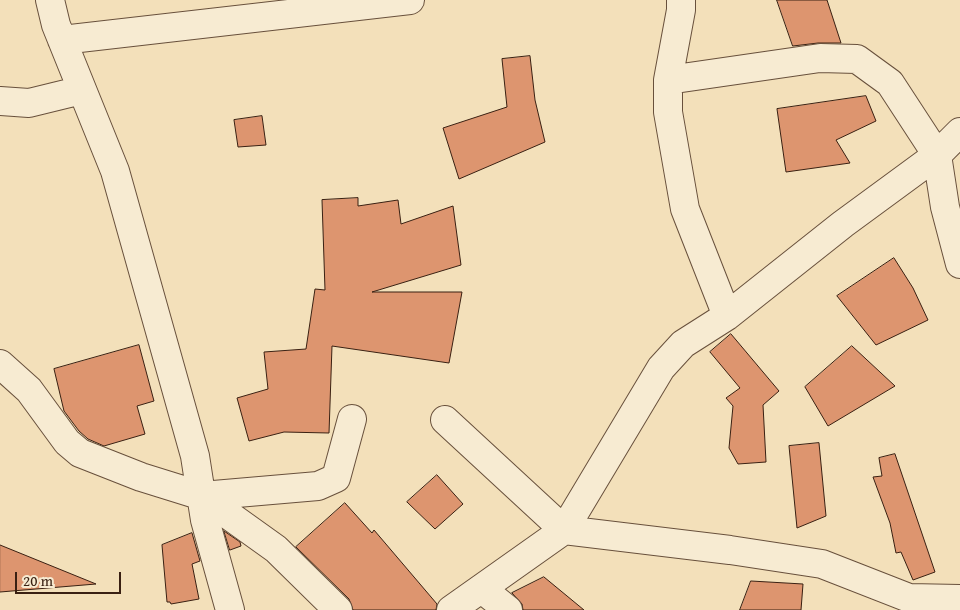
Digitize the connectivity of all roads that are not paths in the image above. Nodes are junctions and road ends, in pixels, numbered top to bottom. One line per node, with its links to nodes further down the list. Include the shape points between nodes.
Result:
1 (50, 0): 4 (street)
2 (410, 0): 4 (street)
3 (681, 0): 5 (street)
4 (62, 40): 6 (street)
5 (668, 80): 9 (street, via 820,58 857,59 890,83); 11 (street, via 668,112 684,209)
6 (82, 90): 7 (street, via 29,103); 15 (street, via 114,171 195,456)
7 (0, 101)
8 (960, 133): 9 (street)
9 (936, 154): 10 (street, via 945,208); 11 (street)
10 (960, 264)
11 (727, 316): 16 (street, via 683,344 661,368)
12 (0, 364): 15 (street, via 29,390 66,442 80,453)
13 (352, 419): 15 (street, via 336,478 318,486)
14 (445, 420): 16 (street)
15 (202, 496): 19 (street, via 205,520); 20 (street, via 270,543)
16 (564, 530): 17 (street); 18 (street, via 822,564 909,598)
17 (482, 588): 21 (street); 22 (street)
18 (960, 599)
19 (230, 610)
20 (338, 610)
21 (451, 610)
22 (508, 610)

